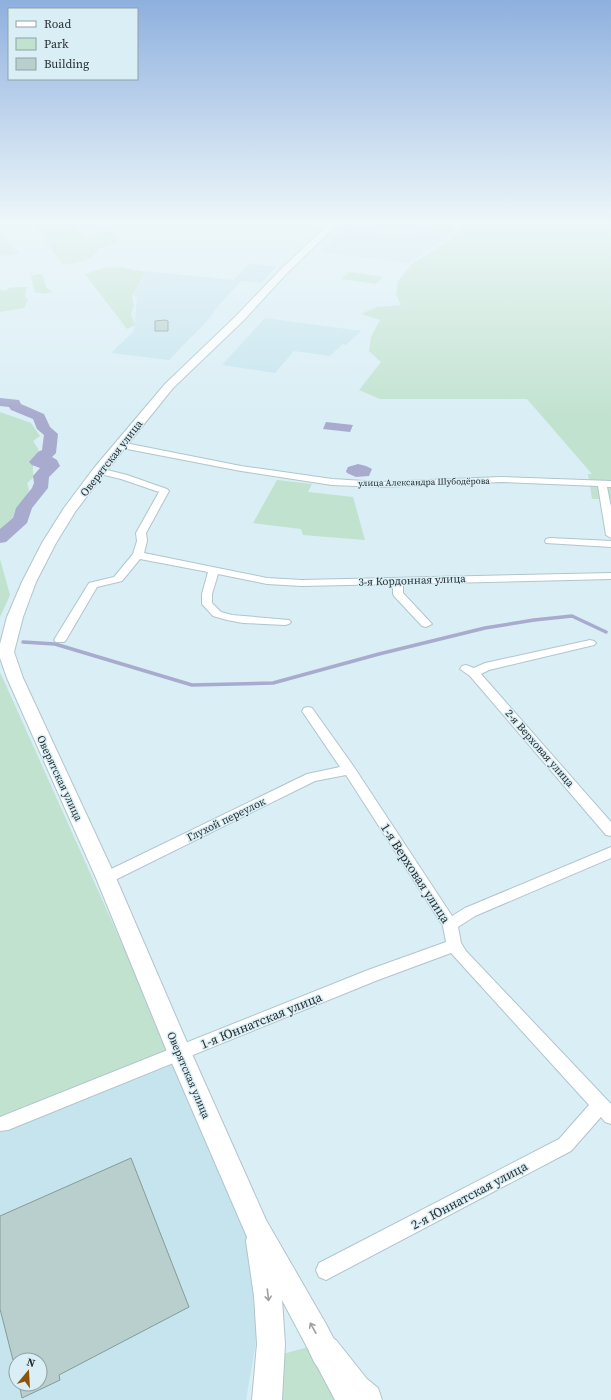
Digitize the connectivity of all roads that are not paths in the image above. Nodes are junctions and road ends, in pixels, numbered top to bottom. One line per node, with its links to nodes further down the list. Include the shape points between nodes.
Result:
1 (268, 288): 2 (main road, Оверятская улица, via 169,386)
2 (120, 445): 3 (main road, Оверятская улица); 4 (street, улица Александра Шубодёрова, via 251,471 350,483 377,485 436,481 534,480)
3 (99, 471): 9 (street, via 164,491 141,533 142,541); 21 (main road, Оверятская улица, via 49,543 15,617 6,652 15,678)
4 (607, 484): 5 (street)
5 (609, 510): 6 (street)
6 (611, 535)
7 (550, 541): 8 (street)
8 (611, 544)
9 (138, 556): 10 (street, 3-я Кордонная улица); 15 (street, via 118,578 93,584)
10 (214, 571): 12 (street, 3-я Кордонная улица, via 267,581 295,583); 13 (street, via 207,594 207,604 217,614 243,620)
11 (611, 576): 12 (street, 3-я Кордонная улица)
12 (398, 580): 14 (street, via 398,594)
13 (285, 622)
14 (426, 624)
15 (60, 640)
16 (590, 643): 19 (street, 2-я Верховая улица, via 470,671)
17 (308, 711): 18 (street, 1-я Верховая улица)
18 (349, 770): 21 (street, Глухой переулок, via 312,777); 22 (street, 1-я Верховая улица)
19 (611, 831)
20 (611, 852): 22 (street, via 470,912)
21 (106, 878): 24 (main road, Оверятская улица)
22 (450, 924): 23 (street, 1-я Верховая улица)
23 (454, 945): 24 (street, 1-я Юннатская улица); 25 (street, 1-я Верховая улица, via 461,956)
24 (180, 1054): 26 (street, 1-я Юннатская улица); 27 (main road, Оверятская улица)
25 (606, 1110): 28 (street, 2-я Юннатская улица, via 565,1145)
26 (2, 1124)
27 (257, 1228): 29 (main road, Оверятская улица, one-way to 27); 30 (main road, Оверятская улица, one-way to 30, via 268,1296 271,1344)
28 (326, 1270)
29 (325, 1351): 31 (main road, Оверятская улица); 32 (main road)
30 (267, 1400)
31 (351, 1400)
32 (366, 1400)

